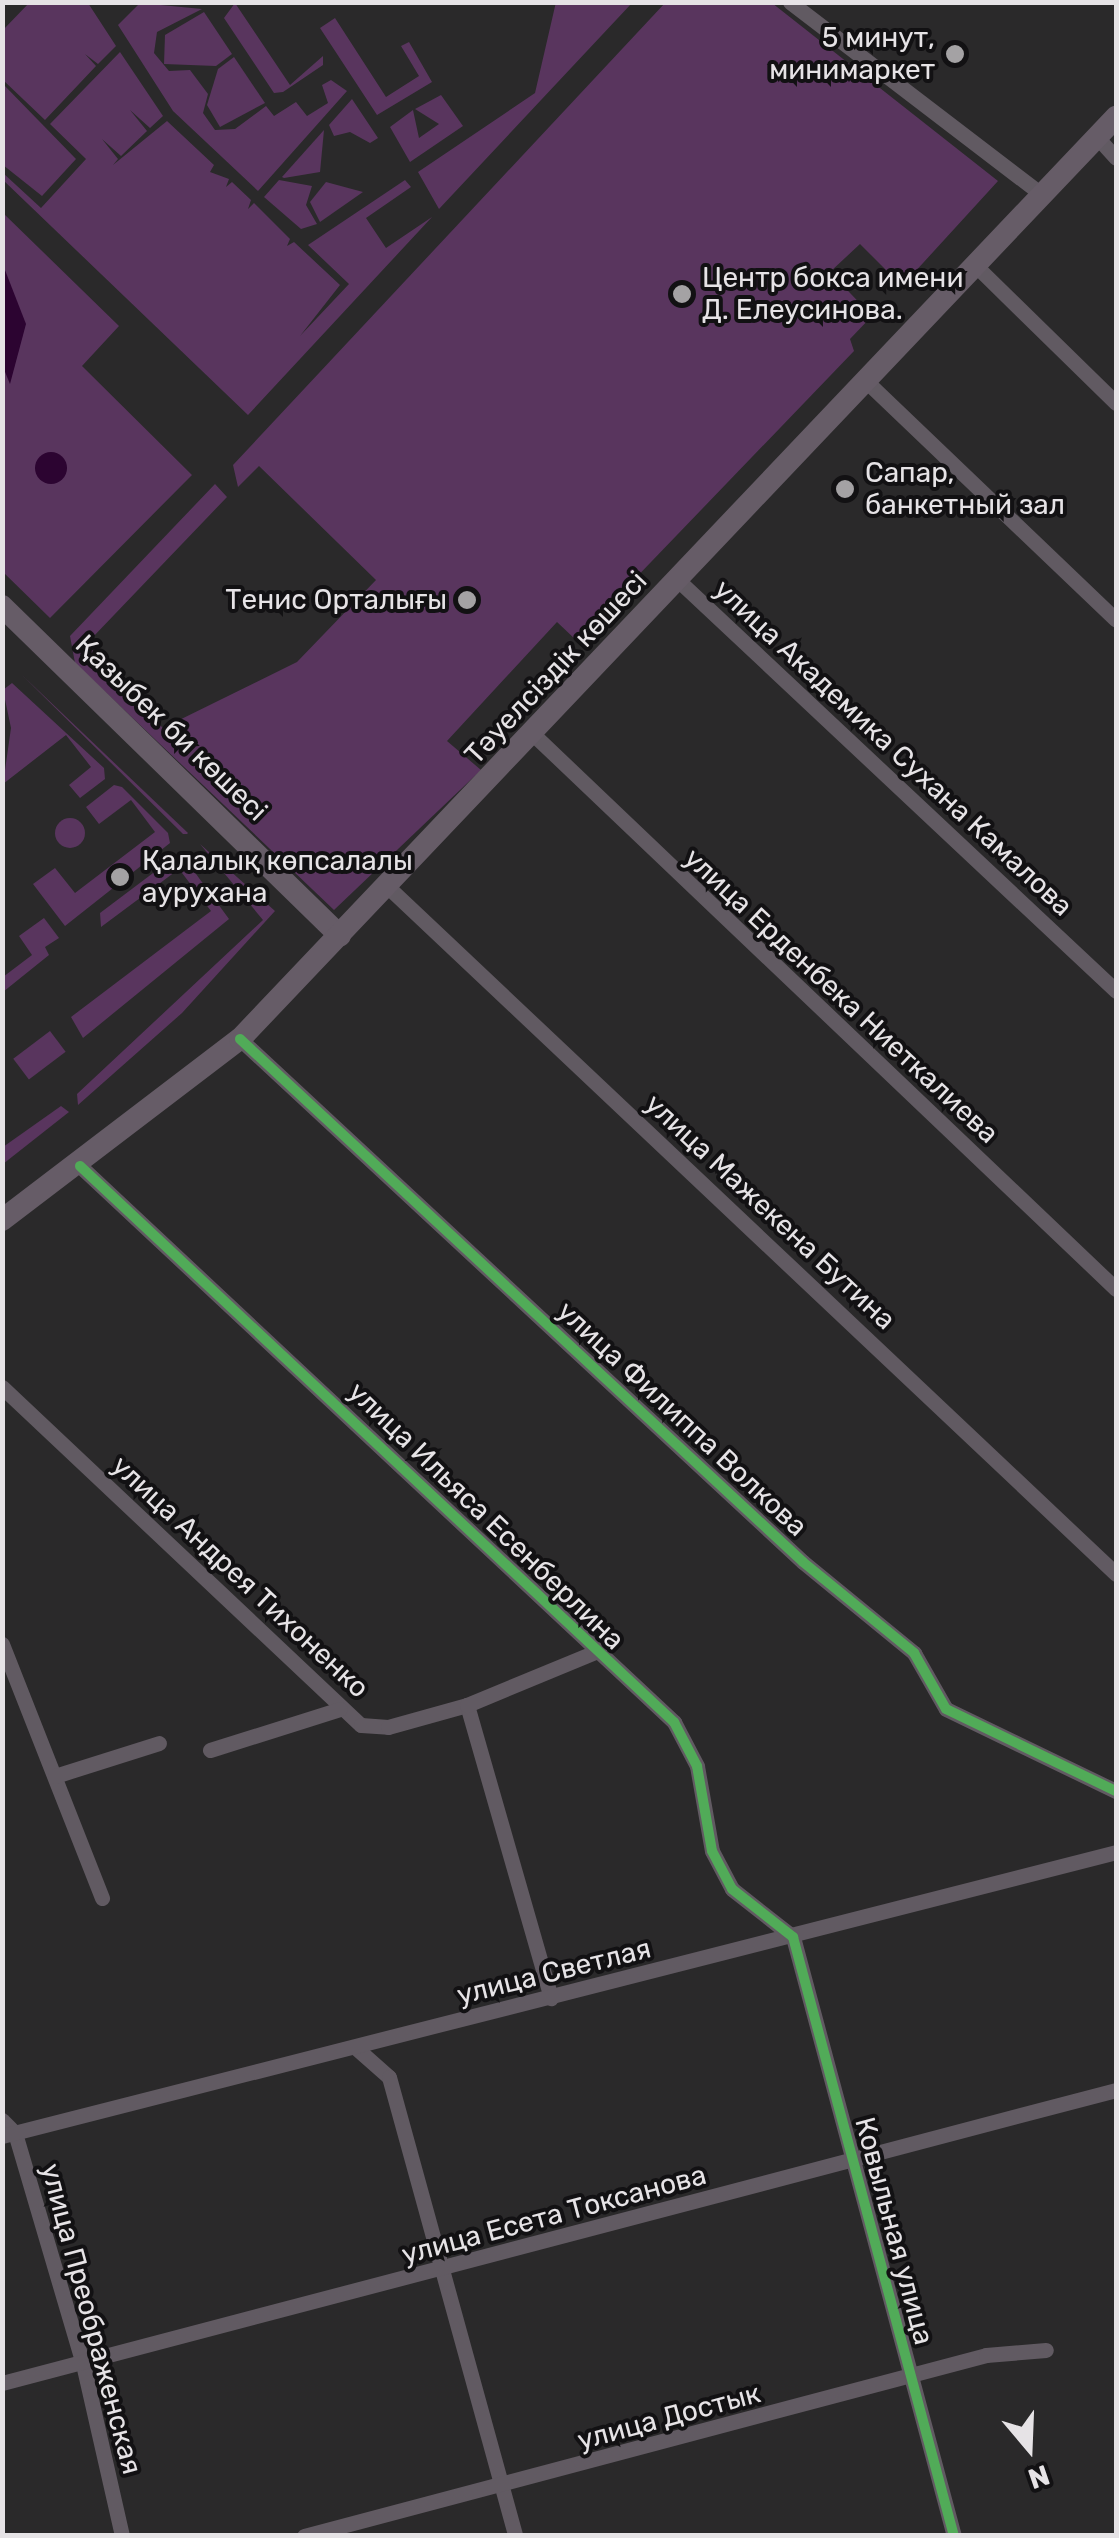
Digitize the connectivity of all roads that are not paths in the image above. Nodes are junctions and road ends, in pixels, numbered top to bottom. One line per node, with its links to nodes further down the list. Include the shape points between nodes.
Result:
1 (790, 2): 5 (street)
2 (1116, 117): 3 (main road, Тәуелсіздік көшесі)
3 (1097, 137): 4 (street); 5 (main road, Тәуелсіздік көшесі)
4 (1116, 158)
5 (1042, 196): 6 (main road, Тәуелсіздік көшесі)
6 (976, 266): 7 (main road, Тәуелсіздік көшесі); 8 (street)
7 (867, 382): 9 (main road, Тәуелсіздік көшесі); 11 (street)
8 (1116, 403)
9 (680, 582): 12 (main road, Тәуелсіздік көшесі); 15 (street, улица Академика Сухана Камалова)
10 (2, 606): 14 (main road, Қазыбек би көшесі)
11 (1116, 620)
12 (535, 736): 13 (main road, Тәуелсіздік көшесі); 19 (street, улица Ерденбека Ниеткалиева)
13 (388, 888): 14 (main road, Тәуелсіздік көшесі); 21 (street, улица Мажекена Бутина)
14 (340, 936): 16 (main road, Тәуелсіздік көшесі)
15 (1116, 991)
16 (240, 1039): 17 (main road, Тәуелсіздік көшесі); 29 (street, улица Филиппа Волкова, via 803,1562 914,1652 946,1708)
17 (80, 1166): 18 (main road, Тәуелсіздік көшесі); 23 (street, улица Ильяса Есенберлина)
18 (2, 1220)
19 (1116, 1289)
20 (2, 1387): 25 (street, улица Андрея Тихоненко)
21 (1116, 1574)
22 (2, 1644): 28 (street)
23 (595, 1652): 24 (street, улица Андрея Тихоненко); 32 (street, улица Ильяса Есенберлина, via 674,1722 697,1766 712,1851 732,1889)
24 (468, 1704): 25 (street, улица Андрея Тихоненко, via 388,1727 362,1725); 33 (street)
25 (340, 1709): 27 (street)
26 (160, 1743): 28 (street)
27 (210, 1750)
28 (55, 1776): 31 (street)
29 (1116, 1791)
30 (1116, 1852): 32 (street, улица Светлая)
31 (102, 1898)
32 (793, 1938): 33 (street, улица Светлая); 38 (street, Ковыльная улица)
33 (551, 1998): 34 (street, улица Светлая)
34 (355, 2047): 37 (street, улица Светлая); 39 (street, via 389,2077)
35 (1116, 2090): 38 (street, улица Есета Токсанова)
36 (2, 2120): 37 (street, улица Преображенская)
37 (9, 2135): 41 (street, улица Преображенская)
38 (852, 2162): 39 (street, улица Есета Токсанова); 42 (street, Ковыльная улица)
39 (447, 2268): 41 (street, улица Есета Токсанова); 44 (street)
40 (1046, 2350): 42 (street, улица Достык, via 986,2355)
41 (83, 2364): 43 (street, улица Есета Токсанова); 45 (street, улица Преображенская)
42 (912, 2380): 44 (street, улица Достык); 48 (street, Ковыльная улица)
43 (2, 2383)
44 (502, 2486): 46 (street, улица Достык); 47 (street)
45 (122, 2536)
46 (304, 2536)
47 (515, 2536)
48 (954, 2536)

